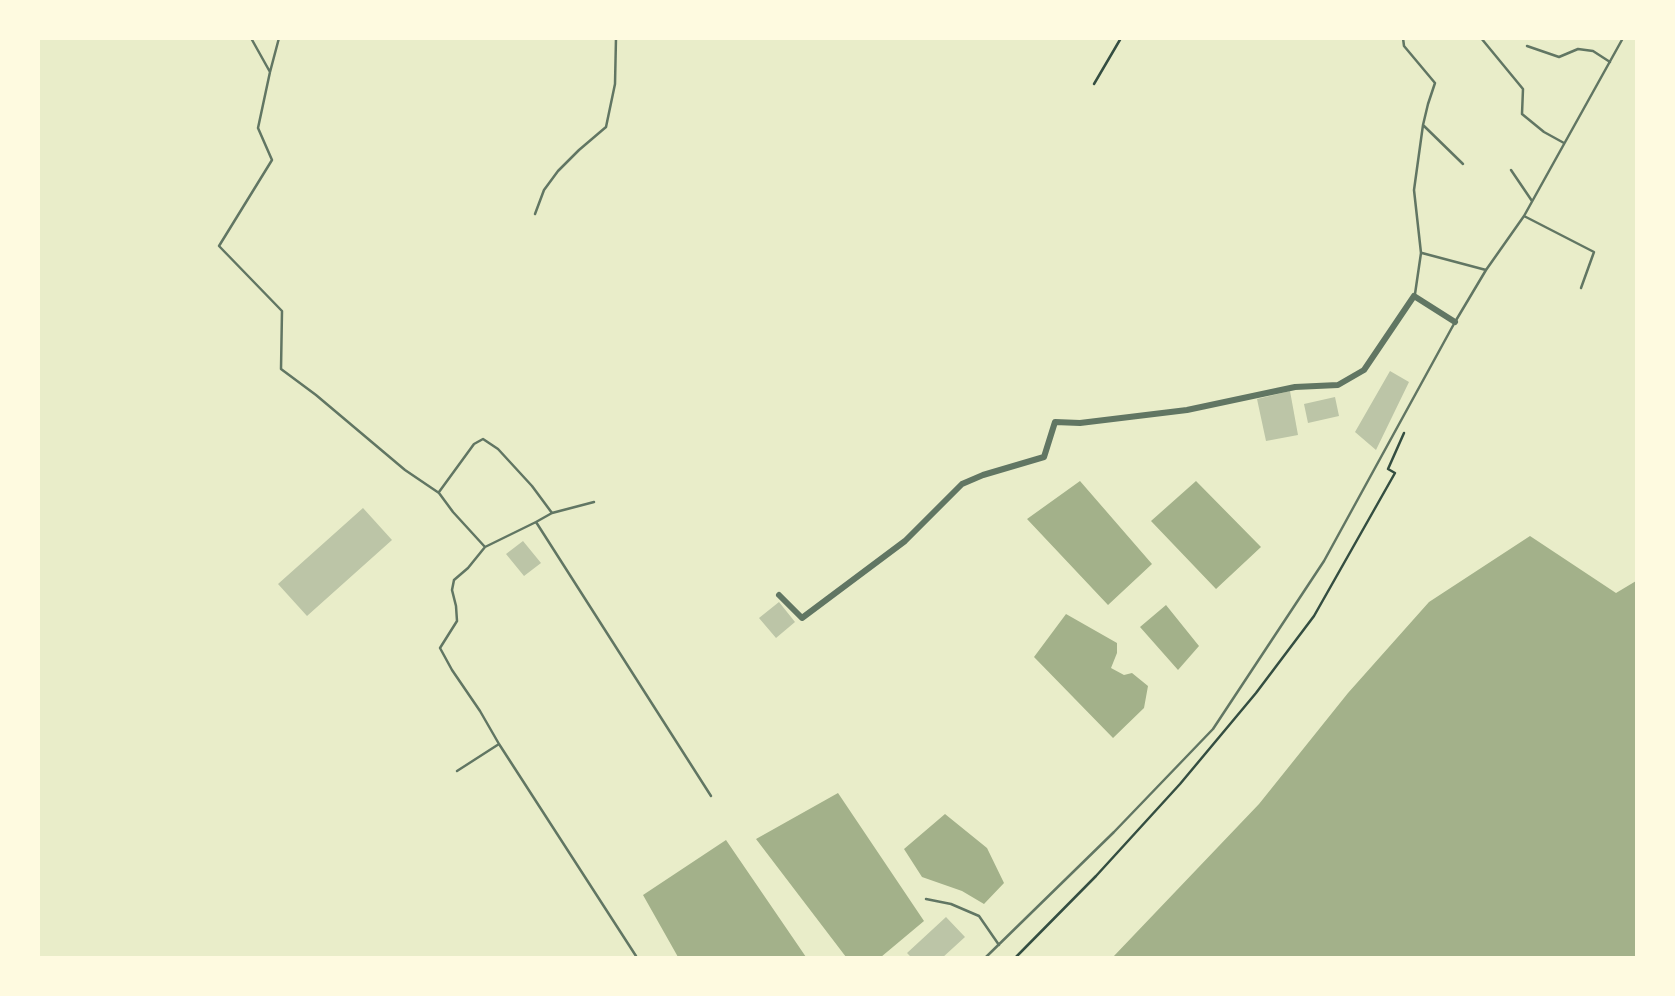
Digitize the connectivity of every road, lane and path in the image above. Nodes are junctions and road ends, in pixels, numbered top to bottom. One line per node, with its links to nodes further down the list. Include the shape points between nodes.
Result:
1 (251, 38): 10 (lane)
2 (279, 38): 10 (lane)
3 (617, 38): 17 (lane, via 615,84 606,127 558,171)
4 (1121, 38): 11 (path)
5 (1403, 38): 12 (lane, via 1404,46 1435,83)
6 (1481, 38): 13 (lane, via 1523,89 1522,114)
7 (1623, 38): 9 (lane)
8 (1527, 46): 9 (lane, via 1559,57 1578,49 1593,51)
9 (1610, 62): 13 (lane)
10 (270, 72): 24 (lane, via 258,128 272,160 219,246 282,311 281,369)
11 (1094, 84)
12 (1423, 125): 14 (lane); 19 (lane, via 1414,190)
13 (1564, 143): 16 (lane)
14 (1463, 164)
15 (1511, 170): 16 (lane)
16 (1532, 201): 18 (lane)
17 (535, 214)
18 (1524, 216): 20 (lane); 21 (lane, via 1594,252)
19 (1421, 253): 20 (lane); 22 (lane)
20 (1486, 270): 23 (lane)
21 (1581, 288)
22 (1414, 296): 23 (street); 29 (street, via 1364,370 1338,385 1295,387 1187,410 1055,422 1044,457 962,484 905,541 802,618)
23 (1455, 322): 34 (lane, via 1324,561 1213,729)
24 (439, 493): 26 (lane, via 474,444 483,439 532,486); 28 (lane)
25 (594, 502): 26 (lane)
26 (551, 513): 27 (lane)
27 (536, 522): 28 (lane); 32 (lane)
28 (485, 547): 30 (lane, via 454,580 457,621 440,648)
29 (779, 595)
30 (499, 744): 31 (lane); 35 (lane)
31 (457, 771)
32 (711, 796)
33 (926, 899): 34 (lane, via 979,916)
34 (999, 944): 36 (lane)
35 (634, 957)
36 (985, 957)

